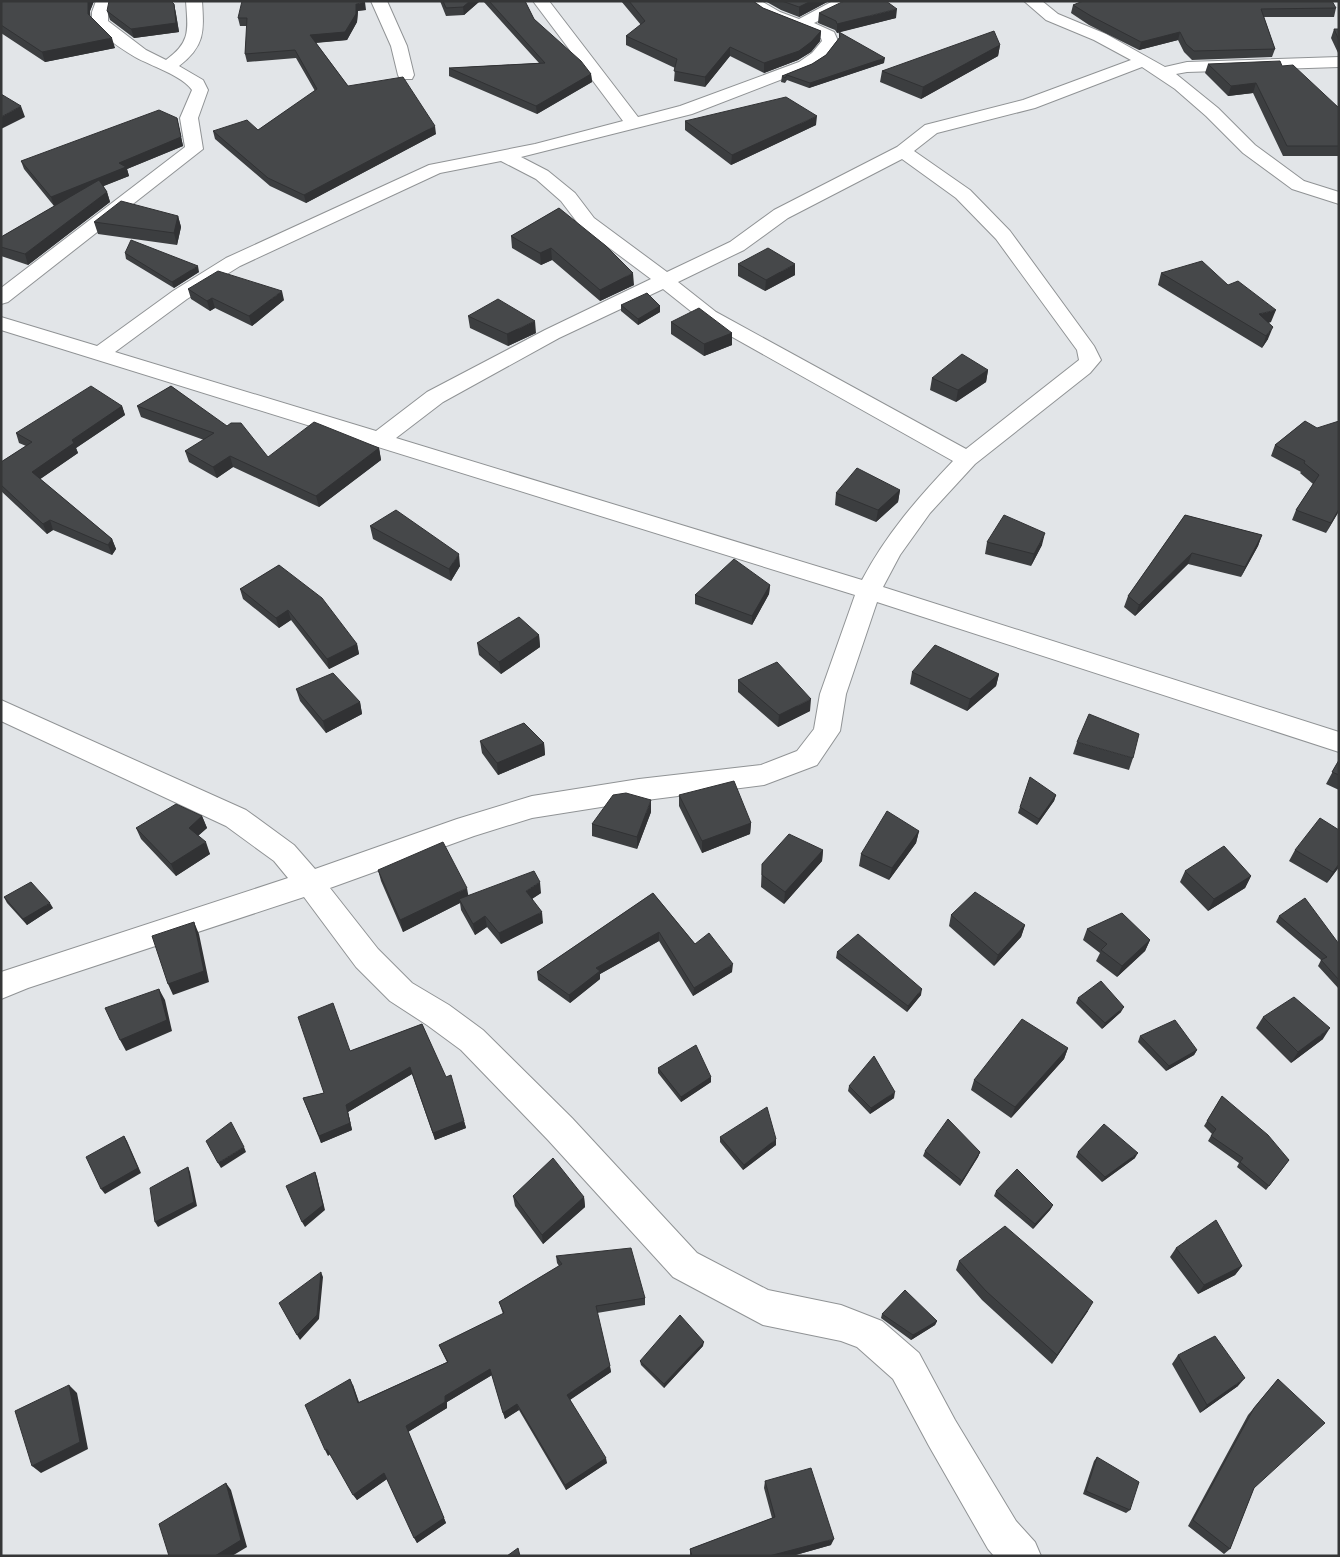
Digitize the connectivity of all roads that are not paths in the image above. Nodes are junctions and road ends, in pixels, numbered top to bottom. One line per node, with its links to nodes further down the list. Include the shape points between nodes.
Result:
1 (104, 1): 11 (street, via 100,22 140,53)
2 (194, 1): 11 (street, via 194,42 185,54)
3 (379, 1): 13 (street, via 399,46)
4 (541, 1): 14 (street)
5 (751, 1): 8 (street, via 770,14)
6 (846, 1): 8 (street)
7 (1032, 1): 9 (street, via 1052,17)
8 (801, 24): 14 (street, via 828,35 830,41 818,56 805,65 686,110)
9 (1144, 61): 12 (street); 15 (street, via 1029,104 931,129)
10 (1339, 62): 12 (street, via 1187,67)
11 (168, 66): 19 (street, via 197,84 200,90 189,118 194,149)
12 (1161, 73): 17 (street, via 1181,85 1249,149 1285,176 1298,185)
13 (406, 75)
14 (634, 124): 16 (street)
15 (903, 151): 18 (street, via 780,214 737,246); 23 (street, via 963,194 1003,235 1087,350 1090,360 1083,370)
16 (503, 155): 18 (street, via 542,174 568,197 587,222); 21 (street, via 435,169 233,262 180,295)
17 (1339, 199)
18 (665, 280): 22 (street, via 552,334 435,397); 23 (street, via 709,316)
19 (1, 298)
20 (1, 323): 21 (street)
21 (100, 353): 22 (street)
22 (379, 440): 24 (street)
23 (967, 459): 24 (street, via 922,508 889,552)
24 (869, 591): 26 (street); 27 (street, via 833,694 827,731 808,758 764,775 532,807)
25 (1, 710): 27 (street, via 236,818 284,853)
26 (1339, 742)
27 (310, 883): 28 (street); 29 (street, via 367,958 401,992 472,1040 560,1129 685,1265 764,1307 841,1323 869,1334 906,1366 1002,1535)
28 (1, 986)
29 (1021, 1556)

